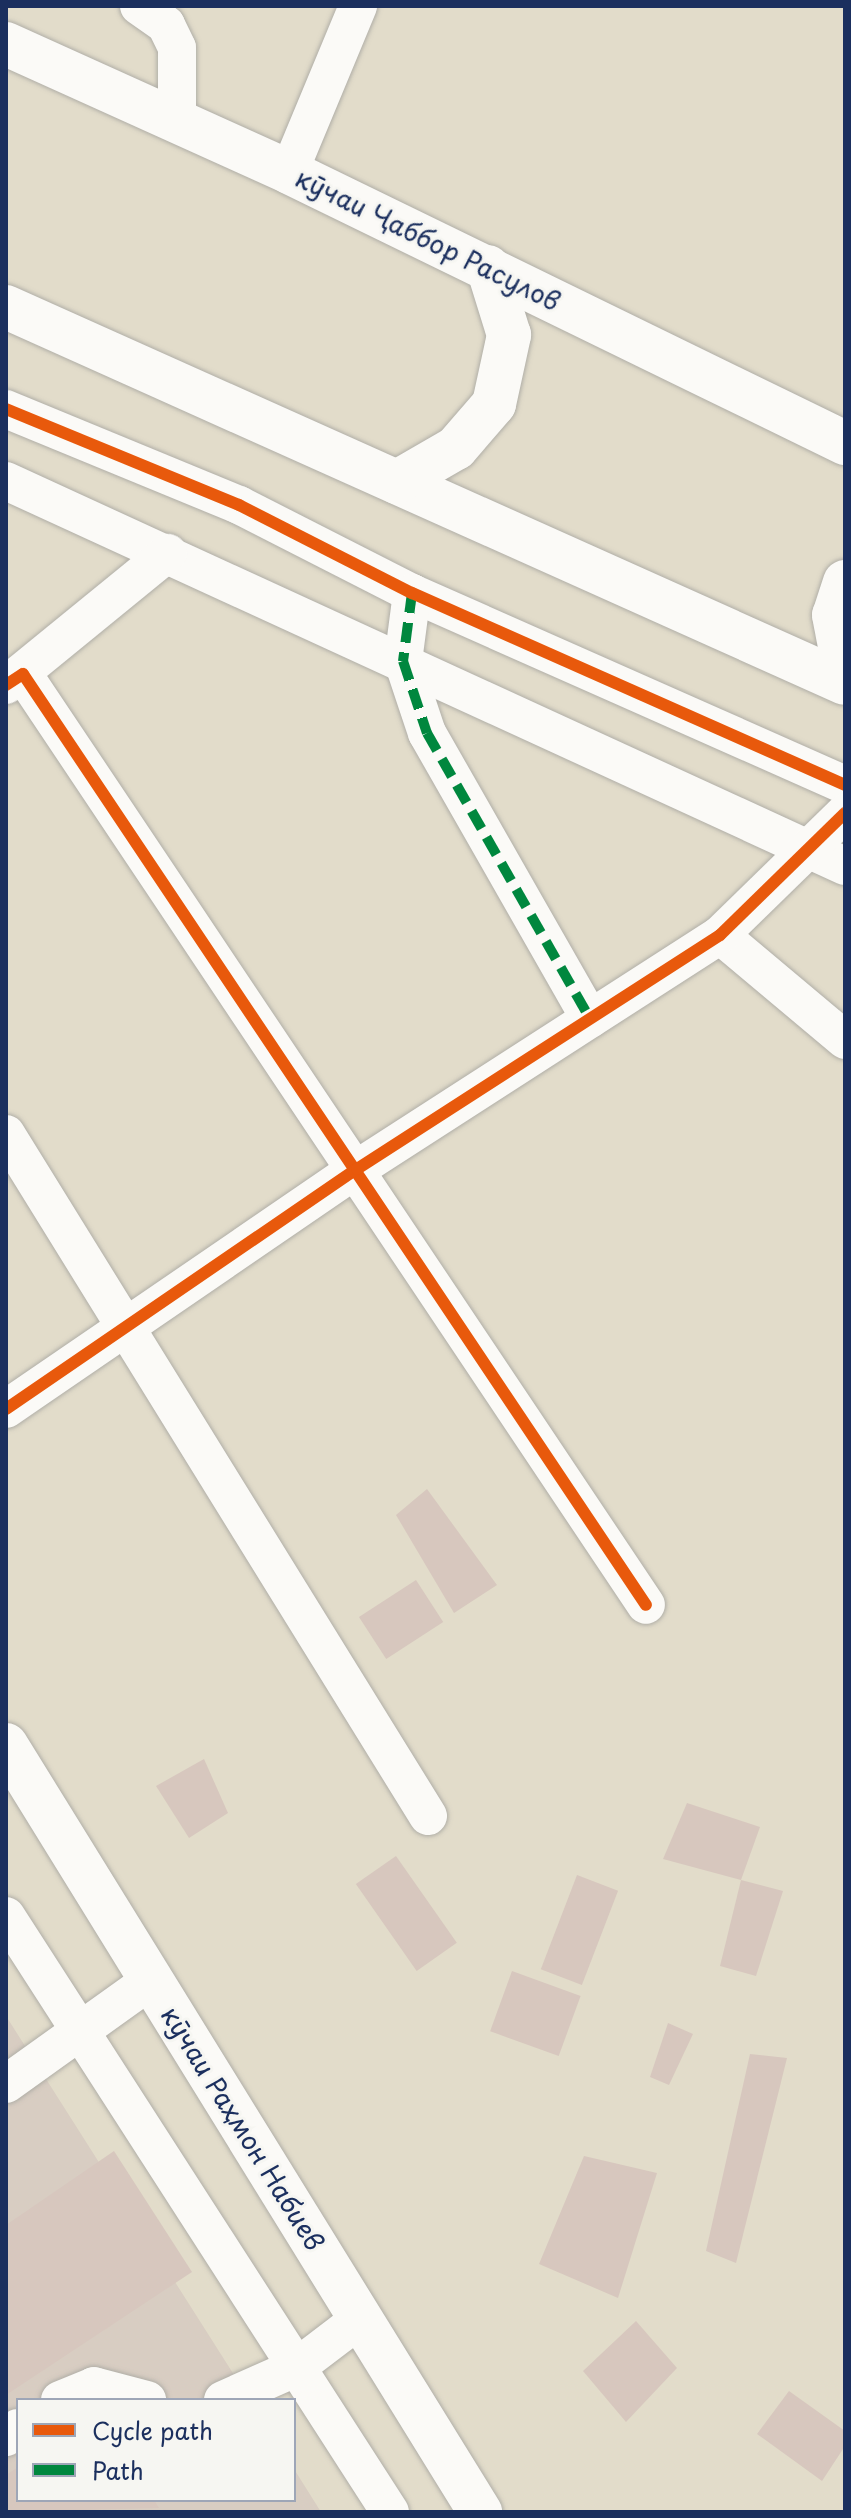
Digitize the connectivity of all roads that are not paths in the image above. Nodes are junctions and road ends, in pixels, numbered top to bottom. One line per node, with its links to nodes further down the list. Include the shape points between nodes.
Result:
1 (139, 6): 4 (street, via 166,25 177,48)
2 (358, 6): 5 (street)
3 (6, 44): 4 (main road, кӯчаи Ҷаббор Расулов)
4 (177, 121): 5 (main road, кӯчаи Ҷаббор Расулов)
5 (289, 172): 6 (main road, кӯчаи Ҷаббор Расулов)
6 (488, 267): 9 (main road, кӯчаи Ҷаббор Расулов); 11 (main road, via 509,335 494,404 456,448)
7 (16, 319): 11 (main road)
8 (6, 409): 14 (street, via 239,505)
9 (845, 443)
10 (6, 481): 12 (street)
11 (397, 482): 18 (main road)
12 (168, 553): 15 (street); 17 (street)
13 (845, 582): 16 (main road, via 834,615)
14 (412, 593): 15 (street); 19 (street)
15 (403, 661): 21 (street); 24 (street, via 427,733)
16 (845, 672)
17 (15, 679): 27 (street)
18 (845, 683)
19 (845, 785)
20 (845, 813): 21 (street)
21 (807, 851): 22 (street); 23 (street)
22 (845, 866)
23 (720, 935): 24 (street); 25 (street)
24 (590, 1019): 27 (street)
25 (845, 1040)
26 (6, 1134): 28 (street)
27 (357, 1169): 28 (street); 30 (street)
28 (126, 1324): 29 (street); 32 (street)
29 (6, 1409)
30 (646, 1605)
31 (6, 1745): 34 (main road, кӯчаи Раҳмон Набиев)
32 (428, 1816)
33 (6, 1916): 35 (street)
34 (151, 1980): 35 (street); 37 (main road, кӯчаи Раҳмон Набиев)
35 (79, 2030): 36 (street); 38 (street)
36 (6, 2084)
37 (360, 2319): 38 (street); 43 (main road, кӯчаи Раҳмон Набиев)
38 (297, 2367): 41 (street); 42 (street)
39 (65, 2398): 40 (street, via 94,2386)
40 (139, 2398)
41 (227, 2398)
42 (390, 2512)
43 (480, 2512)

